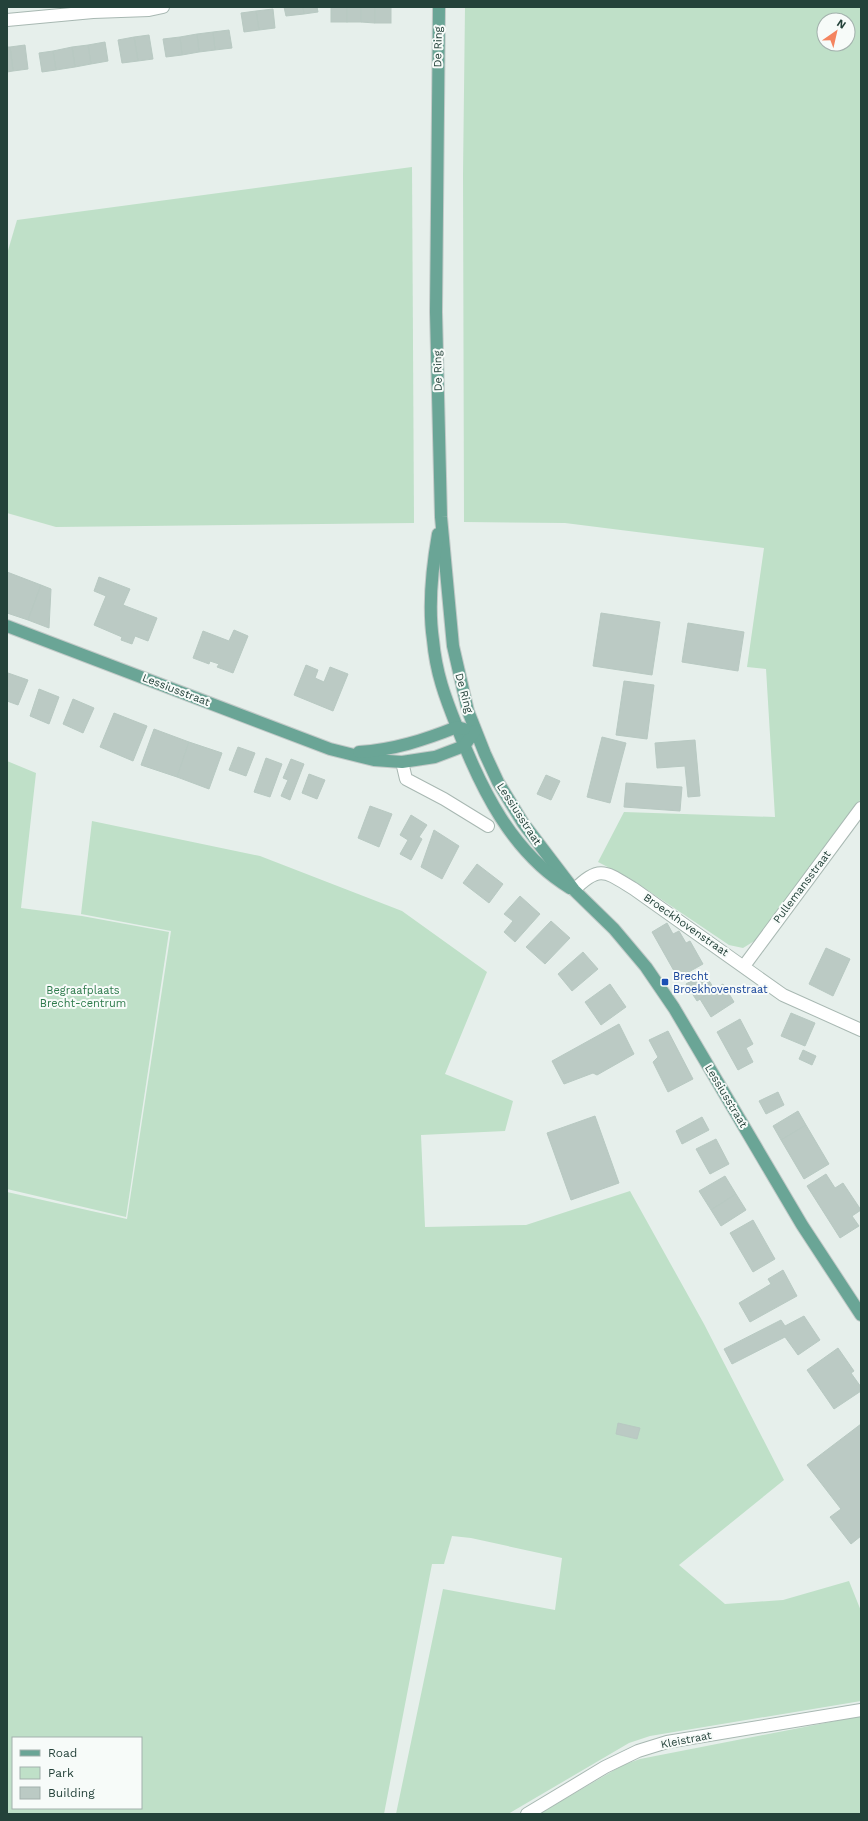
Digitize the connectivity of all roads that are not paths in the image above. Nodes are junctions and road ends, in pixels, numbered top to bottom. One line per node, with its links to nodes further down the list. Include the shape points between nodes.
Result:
1 (163, 7): 3 (street, via 150,10)
2 (439, 7): 5 (main road, De Ring, via 436,312)
3 (94, 10): 4 (street)
4 (7, 20)
5 (441, 517): 7 (main road, De Ring, via 433,578 432,617 441,687); 8 (main road, De Ring, via 454,652)
6 (7, 626): 10 (main road, Lessiusstraat)
7 (457, 727): 8 (main road); 9 (main road, De Ring); 10 (main road, Lessiusstraat, via 408,745 380,751)
8 (475, 731): 9 (main road); 14 (main road, Lessiusstraat, via 514,811)
9 (464, 746): 11 (main road, Lessiusstraat, via 435,757); 14 (main road, Lessiusstraat, via 496,811 517,841 541,867)
10 (346, 753): 11 (main road, Lessiusstraat, via 374,760)
11 (402, 762): 13 (street, via 406,779)
12 (861, 808): 15 (street, Pullemansstraat)
13 (488, 826)
14 (574, 890): 15 (street, Broeckhovenstraat, via 595,873 610,874 634,888); 17 (main road, Lessiusstraat, via 614,929 646,967 674,1008 802,1225)
15 (744, 966): 16 (street, Broeckhovenstraat, via 783,995)
16 (861, 1030)
17 (861, 1315)
18 (861, 1710): 19 (street, Kleistraat, via 667,1742 638,1751 605,1767)
19 (527, 1814)

